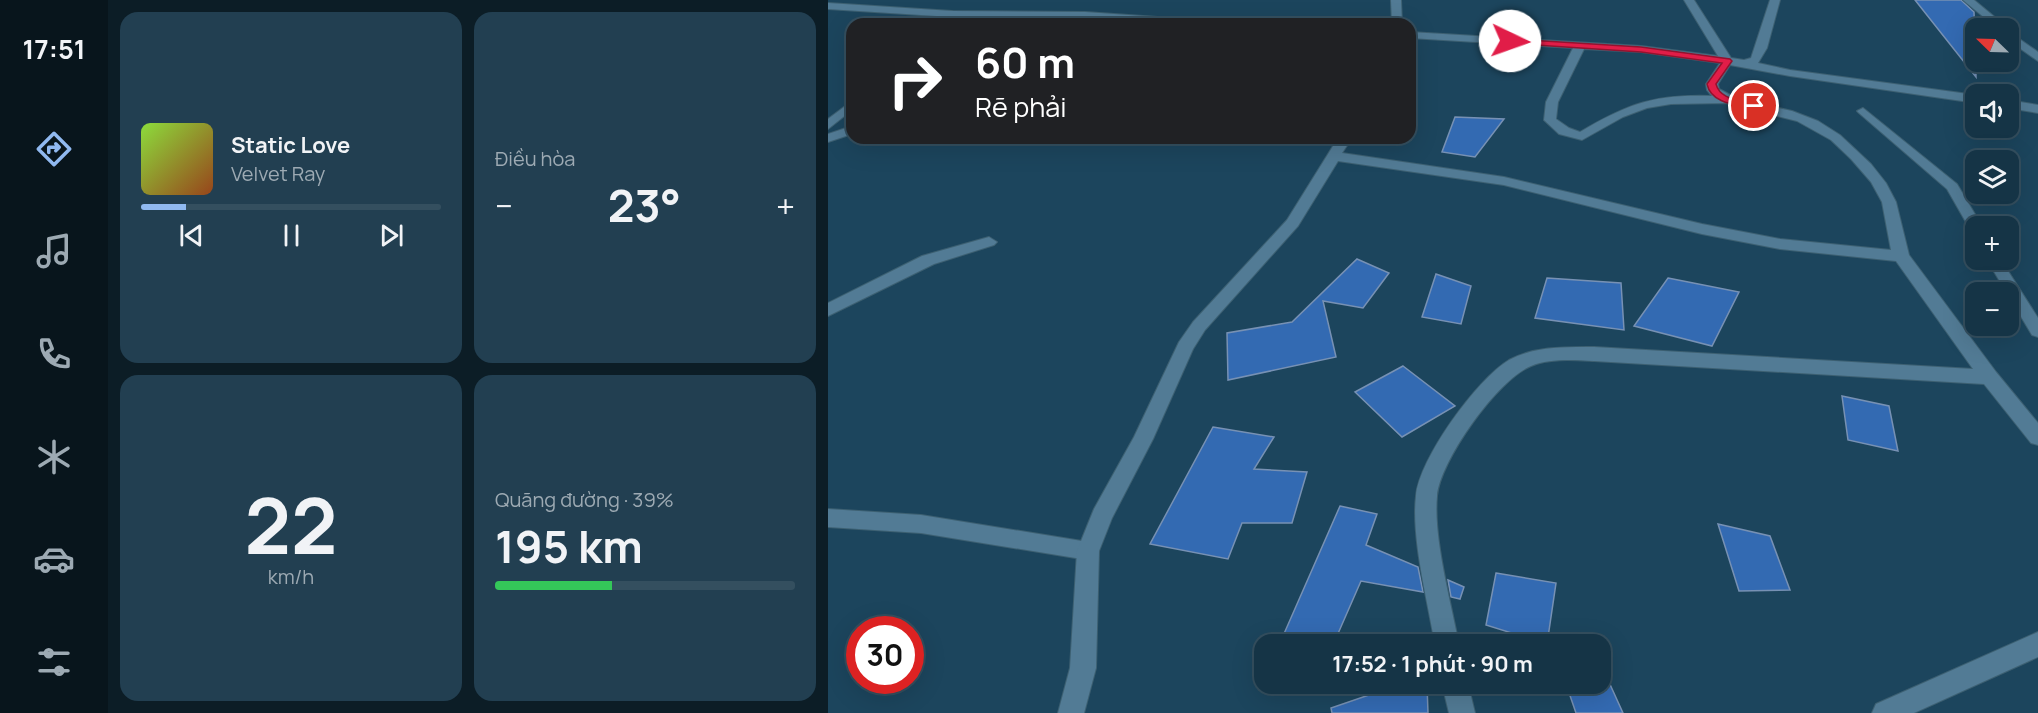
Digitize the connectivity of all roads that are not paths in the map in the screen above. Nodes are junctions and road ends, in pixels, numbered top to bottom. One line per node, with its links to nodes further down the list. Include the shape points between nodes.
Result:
1 (848, 0): 8 (street)
2 (968, 0): 9 (street)
3 (1396, 0): 13 (street)
4 (1689, 0): 19 (street)
5 (1775, 0): 20 (street, via 1761,48 1755,60)
6 (1968, 0): 14 (street)
7 (1082, 5): 10 (street)
8 (831, 7): 9 (street)
9 (952, 14): 10 (street); 11 (lane)
10 (1066, 15): 12 (street)
11 (948, 18)
12 (1096, 18)
13 (1397, 18)
14 (1990, 18)
15 (1416, 39): 17 (street)
16 (2019, 43): 18 (street)
17 (1580, 46): 19 (street, via 1641,49); 22 (street, via 1552,102 1550,120 1564,131 1582,136 1616,115 1646,103)
18 (2038, 58)
19 (1727, 61): 20 (street); 22 (street, via 1712,84 1713,90)
20 (1744, 63): 21 (street)
21 (1965, 97)
22 (1725, 100): 34 (street, via 1798,117 1817,124 1844,143 1880,185 1889,202)
23 (2019, 106): 25 (street)
24 (846, 109): 27 (lane)
25 (2038, 109)
26 (1863, 111): 32 (lane, via 1952,187)
27 (828, 125)
28 (846, 132): 29 (street)
29 (828, 138)
30 (1340, 144): 31 (street)
31 (1333, 156): 34 (street, via 1504,182 1780,244); 41 (street, via 1293,223 1199,326 1185,347)
32 (1969, 216)
33 (989, 242): 36 (street, via 928,260)
34 (1901, 256): 38 (street)
35 (2000, 270): 37 (lane)
36 (828, 310)
37 (2038, 331)
38 (1989, 377): 39 (street); 42 (street, via 1594,354 1550,354 1516,365 1494,385 1432,471 1425,506 1426,524)
39 (2038, 437)
40 (828, 518): 41 (lane, via 921,524)
41 (1088, 551): 45 (street, via 1084,657)
42 (1445, 634)
43 (2038, 644): 47 (street)
44 (1457, 694): 46 (street)
45 (1071, 713)
46 (1462, 713)
47 (1885, 713)

